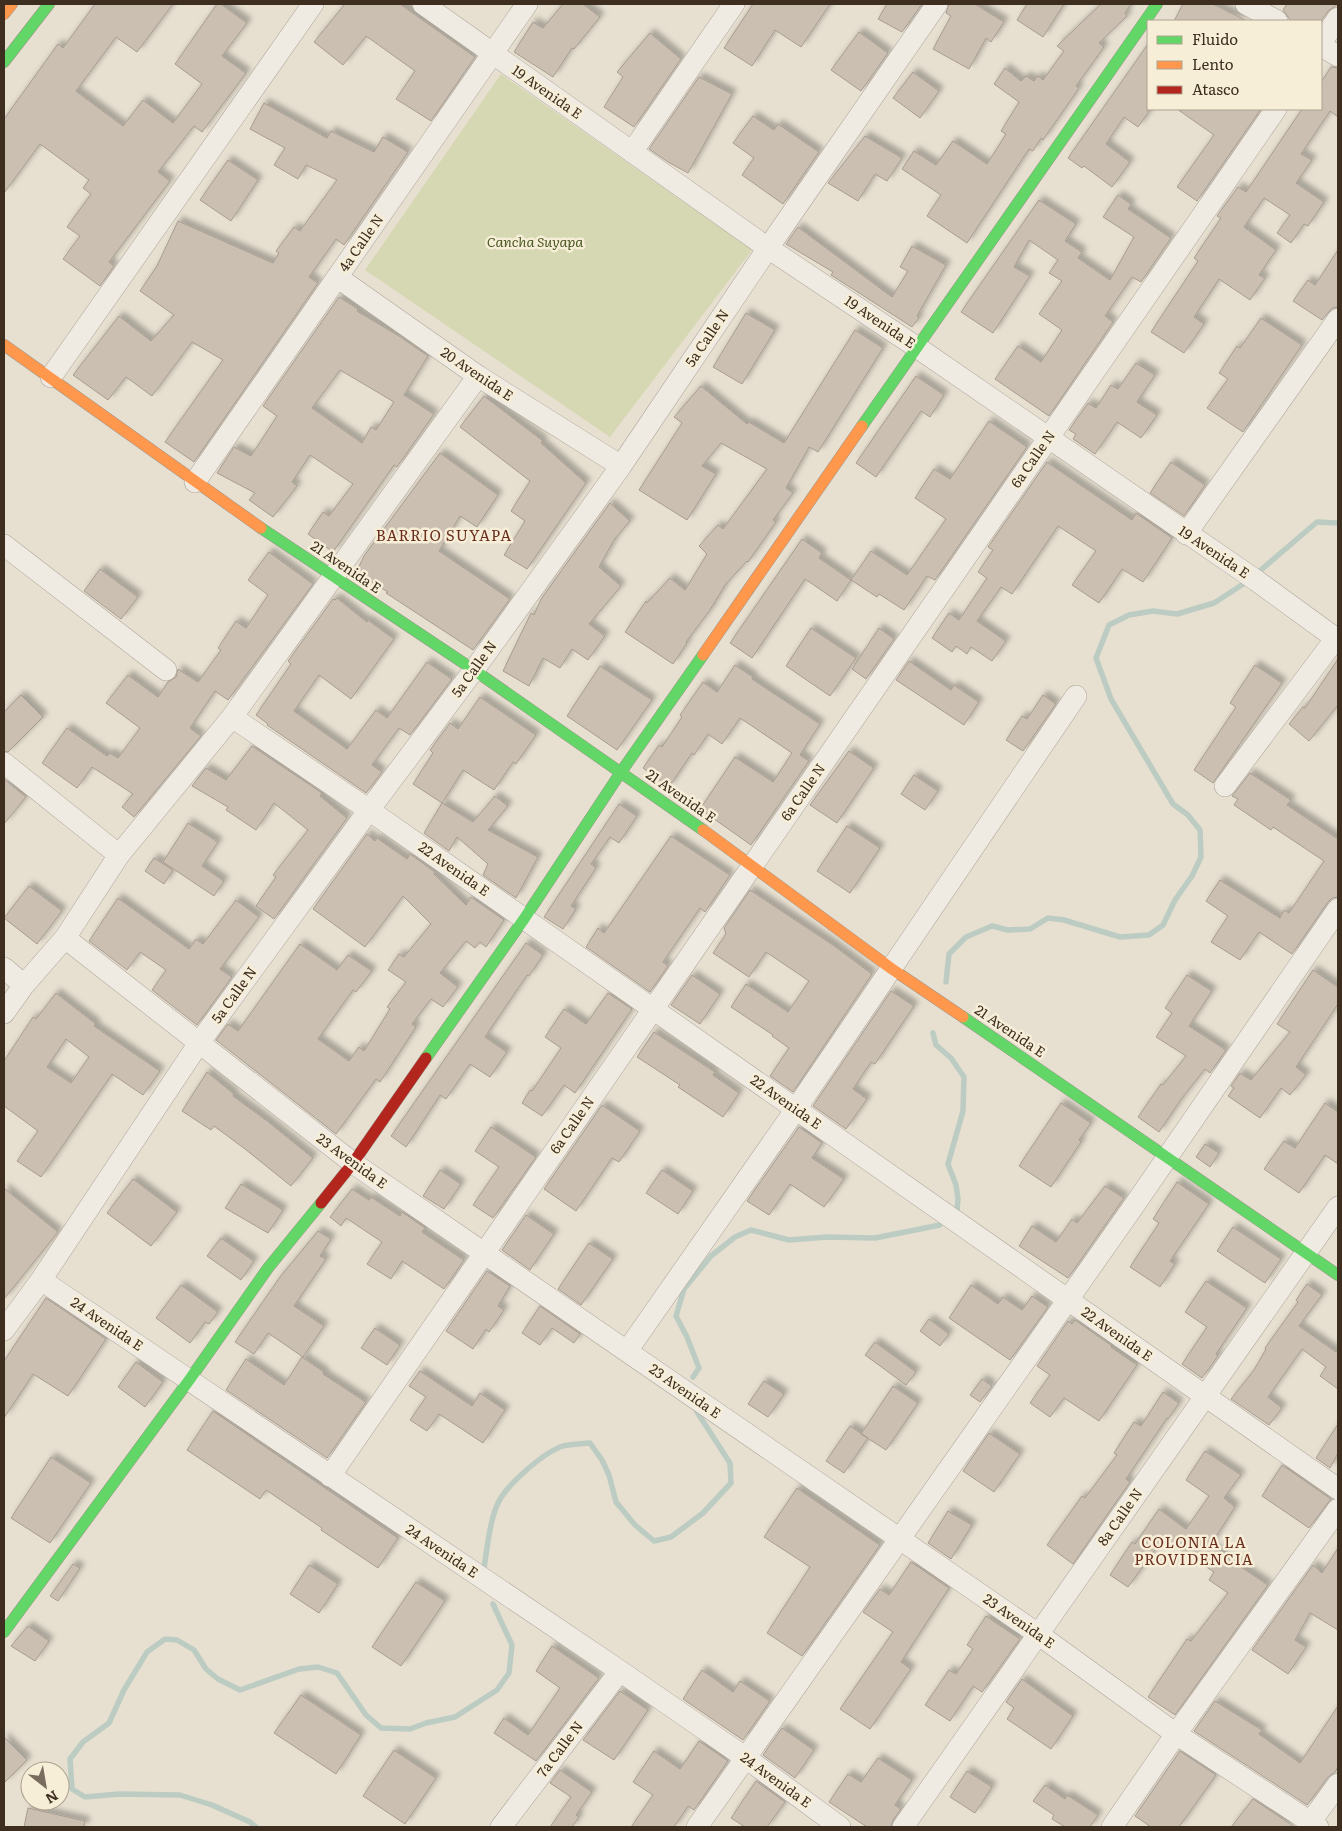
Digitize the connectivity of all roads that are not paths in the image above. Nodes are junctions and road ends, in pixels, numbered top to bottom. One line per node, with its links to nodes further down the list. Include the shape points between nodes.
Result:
1 (12, 4): 10 (main road)
2 (49, 4): 17 (main road)
3 (313, 4): 26 (street)
4 (423, 4): 15 (street, 19 Avenida E)
5 (527, 4): 15 (street, 4a Calle N)
6 (734, 4): 19 (street)
7 (937, 4): 20 (street, 5a Calle N)
8 (1157, 4): 24 (main road)
9 (1246, 4): 12 (street)
10 (4, 14)
11 (1338, 18): 13 (street)
12 (1275, 20)
13 (1322, 42)
14 (1322, 45): 16 (street)
15 (494, 54): 19 (street, 19 Avenida E); 21 (street, 4a Calle N)
16 (1338, 56)
17 (4, 62)
18 (1275, 110): 27 (street, 6a Calle N)
19 (632, 152): 20 (street, 19 Avenida E)
20 (768, 248): 24 (street, 19 Avenida E); 28 (street, 5a Calle N)
21 (338, 277): 25 (street, 20 Avenida E); 29 (street, 4a Calle N)
22 (1338, 319): 30 (street)
23 (4, 345): 26 (main road, 21 Avenida E)
24 (918, 348): 27 (street, 19 Avenida E); 39 (main road)
25 (478, 376): 28 (street, 20 Avenida E); 32 (street)
26 (51, 377): 29 (main road, 21 Avenida E)
27 (1048, 438): 30 (street, 19 Avenida E); 43 (street, 6a Calle N)
28 (621, 466): 35 (street, 5a Calle N)
29 (195, 482): 32 (main road, 21 Avenida E)
30 (1186, 534): 33 (street, 19 Avenida E)
31 (4, 545): 34 (street)
32 (332, 576): 35 (main road, 21 Avenida E); 37 (street)
33 (1337, 639): 40 (street)
34 (166, 670)
35 (474, 670): 39 (main road, 21 Avenida E); 41 (street, 5a Calle N)
36 (1076, 696): 48 (street)
37 (232, 717): 41 (street, 22 Avenida E); 42 (street)
38 (4, 763): 42 (street)
39 (621, 772): 43 (main road, 21 Avenida E); 45 (main road)
40 (1225, 786)
41 (369, 810): 45 (street, 22 Avenida E); 52 (street, 5a Calle N)
42 (119, 855): 46 (street)
43 (752, 866): 48 (main road, 21 Avenida E); 50 (street, 6a Calle N)
44 (1338, 909): 54 (street)
45 (524, 919): 50 (street, 22 Avenida E); 55 (main road)
46 (64, 938): 49 (street); 52 (street, 23 Avenida E)
47 (4, 968): 49 (street)
48 (892, 969): 53 (street); 54 (main road, 21 Avenida E)
49 (24, 985): 51 (street)
50 (653, 1009): 53 (street, 22 Avenida E); 57 (street, 6a Calle N)
51 (4, 1013)
52 (199, 1043): 55 (street, 23 Avenida E); 60 (street, 5a Calle N)
53 (796, 1109): 61 (street, 22 Avenida E); 63 (street)
54 (1167, 1156): 58 (main road, 21 Avenida E); 61 (street)
55 (352, 1164): 57 (street, 23 Avenida E); 64 (main road, via 268,1268)
56 (1338, 1207): 58 (street, 8a Calle N)
57 (484, 1253): 63 (street, 23 Avenida E); 66 (street, 6a Calle N)
58 (1306, 1253): 59 (main road, 21 Avenida E); 65 (street, 8a Calle N)
59 (1338, 1275)
60 (41, 1280): 62 (street, 5a Calle N); 64 (street, 24 Avenida E)
61 (1068, 1300): 65 (street, 22 Avenida E); 69 (street)
62 (4, 1330)
63 (627, 1351): 69 (street, 23 Avenida E)
64 (190, 1379): 66 (street, 24 Avenida E); 70 (main road)
65 (1205, 1396): 67 (street, 22 Avenida E); 71 (street, 8a Calle N)
66 (330, 1476): 72 (street, 24 Avenida E)
67 (1338, 1489)
68 (1338, 1508): 73 (street)
69 (900, 1539): 71 (street, 23 Avenida E); 74 (street)
70 (4, 1632)
71 (1038, 1634): 73 (street, 23 Avenida E); 80 (street, 8a Calle N)
72 (620, 1671): 74 (street, 24 Avenida E); 77 (street, 7a Calle N)
73 (1176, 1734): 76 (street, 23 Avenida E); 81 (street)
74 (746, 1758): 78 (street); 79 (street, 24 Avenida E)
75 (1338, 1784): 76 (street)
76 (1312, 1826)
77 (500, 1827)
78 (697, 1827)
79 (840, 1827)
80 (902, 1827)
81 (1112, 1827)

